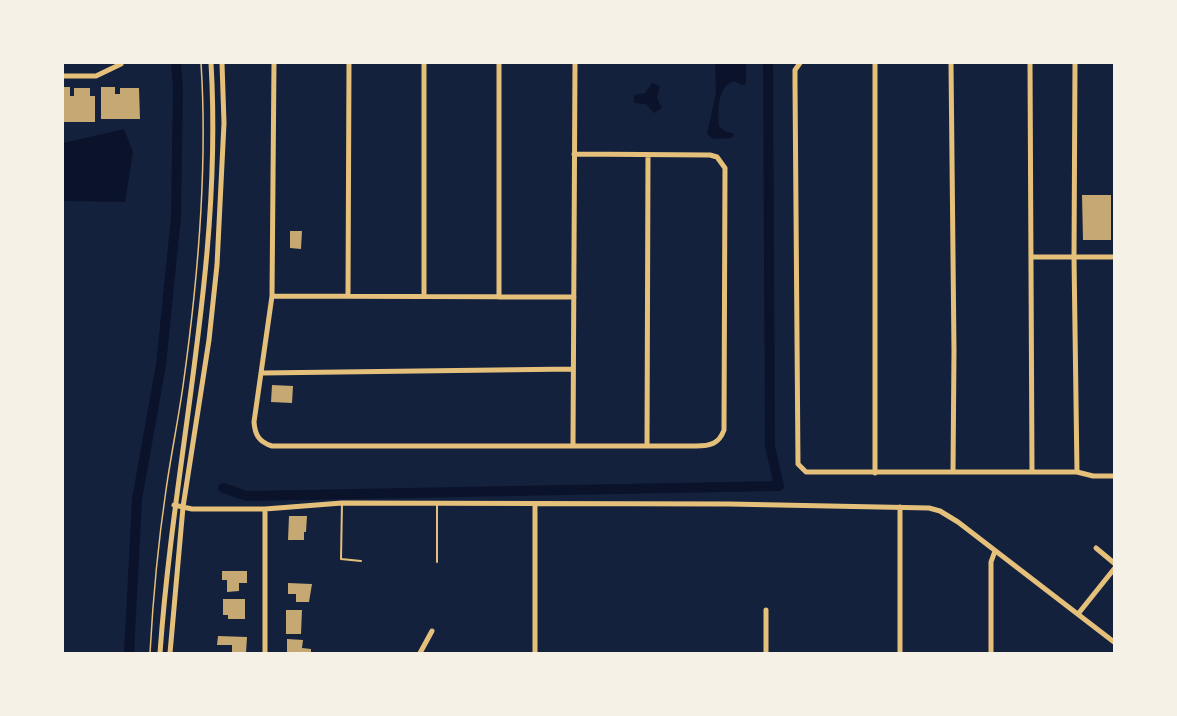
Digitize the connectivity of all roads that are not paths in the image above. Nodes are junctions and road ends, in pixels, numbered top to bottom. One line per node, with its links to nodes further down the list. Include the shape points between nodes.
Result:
1 (211, 63): 36 (street, via 213,155 206,275)
2 (222, 63): 38 (street, via 224,123 217,265)
3 (274, 63): 20 (street)
4 (348, 63): 21 (street)
5 (424, 63): 22 (street)
6 (499, 63): 23 (street)
7 (575, 63): 15 (street)
8 (799, 63): 32 (street, via 795,70 796,458 806,472)
9 (874, 63): 32 (street)
10 (951, 63): 29 (street)
11 (1030, 63): 17 (street)
12 (1075, 63): 18 (street)
13 (121, 64): 14 (street, via 96,76)
14 (63, 76)
15 (574, 154): 16 (street); 24 (street)
16 (648, 154): 28 (street); 28 (street, via 710,155 717,157 724,168 724,430 721,438 709,446)
17 (1032, 257): 18 (street); 30 (street)
18 (1074, 257): 19 (street); 31 (street)
19 (1114, 257)
20 (272, 296): 21 (street); 26 (street)
21 (348, 296): 22 (street)
22 (424, 296): 23 (street)
23 (499, 297): 24 (street)
24 (574, 297): 25 (street)
25 (573, 369): 26 (street); 27 (street)
26 (262, 373): 27 (street, via 255,429 259,440 272,447)
27 (573, 446): 28 (street)
28 (647, 446)
29 (953, 472): 30 (street); 32 (street)
30 (1032, 472): 31 (street)
31 (1077, 472): 33 (street)
32 (875, 473)
33 (1114, 476)
34 (342, 503): 35 (street); 40 (street); 43 (lane, via 340,556 344,561)
35 (437, 504): 37 (street); 44 (lane)
36 (174, 505): 38 (street); 51 (street)
37 (535, 505): 39 (street); 55 (street)
38 (183, 507): 40 (street); 52 (street)
39 (900, 507): 42 (street, via 940,512); 57 (street)
40 (265, 508): 53 (street)
41 (1096, 548): 45 (street)
42 (995, 551): 48 (street); 58 (street, via 991,562)
43 (361, 561)
44 (437, 562)
45 (1114, 563)
46 (1114, 569): 48 (street)
47 (766, 610): 56 (street)
48 (1078, 614): 50 (street)
49 (432, 630): 54 (street)
50 (1114, 642)
51 (160, 653)
52 (170, 653)
53 (265, 653)
54 (420, 653)
55 (535, 653)
56 (766, 653)
57 (900, 653)
58 (991, 653)

